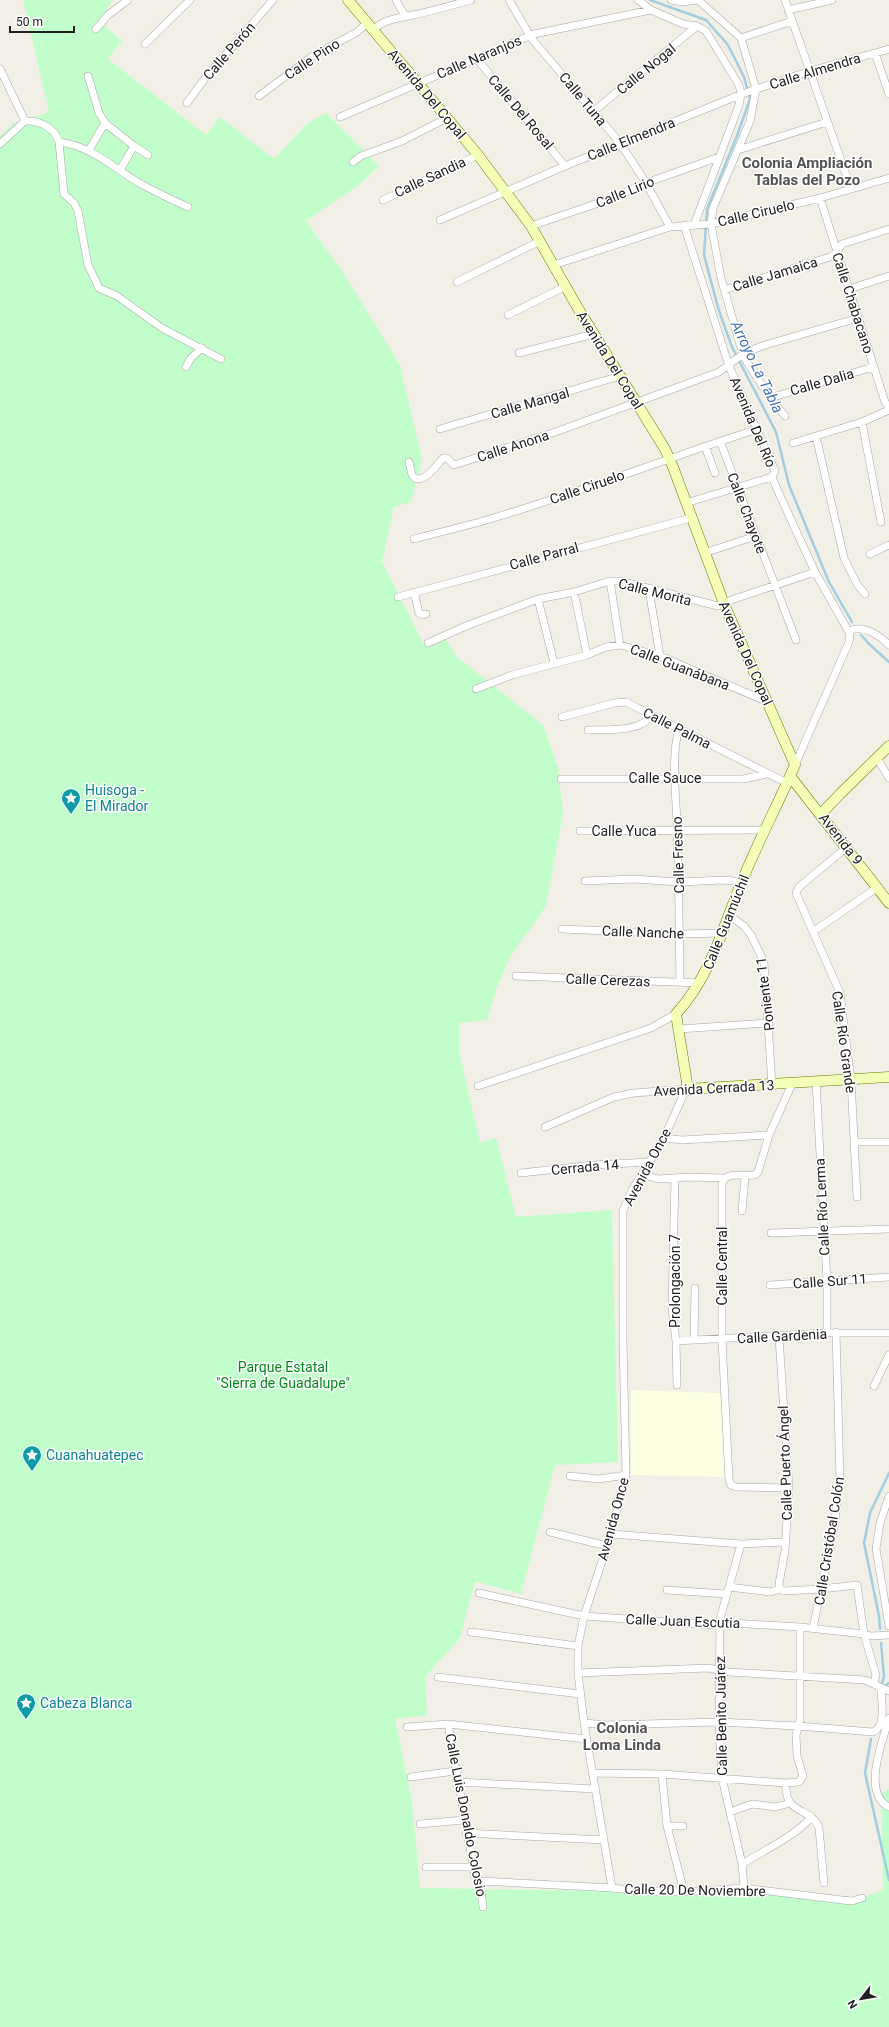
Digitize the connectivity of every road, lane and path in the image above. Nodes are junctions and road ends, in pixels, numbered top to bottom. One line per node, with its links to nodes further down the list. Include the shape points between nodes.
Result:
1 (128, 0): 20 (street)
2 (190, 0): 23 (street)
3 (273, 0): 35 (street, Calle Perón, via 206,77)
4 (348, 0): 18 (street, Avenida Del Copal)
5 (396, 0): 16 (street)
6 (471, 0): 13 (street)
7 (509, 0): 21 (street, Calle Tuna)
8 (638, 0): 14 (street)
9 (697, 0): 12 (street); 22 (street)
10 (785, 0): 15 (street)
11 (832, 0): 15 (street)
12 (676, 1)
13 (455, 2): 16 (street)
14 (651, 10): 19 (street, via 683,24); 21 (street)
15 (788, 10): 17 (street)
16 (405, 16): 18 (street)
17 (792, 21): 22 (street); 28 (street)
18 (370, 26): 30 (street, Avenida Del Copal); 34 (street, Calle Pino, via 313,56)
19 (697, 26): 32 (street, via 703,28 710,37); 36 (street, Calle Nogal)
20 (96, 29)
21 (529, 36): 26 (street, Calle Naranjos); 36 (street, Calle Tuna)
22 (741, 38): 31 (street, Avenida Del Río)
23 (145, 44)
24 (889, 49): 25 (street, Calle Almendra)
25 (875, 53): 28 (street, Calle Almendra); 33 (street, Calle Almendra)
26 (477, 59): 30 (street, Calle Naranjos); 52 (street, Calle Del Rosal)
27 (0, 69): 39 (street)
28 (810, 71): 31 (street, Calle Almendra); 40 (street)
29 (88, 76): 41 (street, via 99,113)
30 (417, 83): 37 (street, Calle Naranjos); 38 (street, Avenida Del Copal)
31 (754, 89): 32 (street, Calle Elmendra); 47 (street, Avenida Del Río, via 750,121)
32 (741, 94): 43 (street, Calle Elmendra); 50 (street)
33 (889, 94)
34 (259, 96)
35 (187, 103)
36 (594, 111): 43 (street, Calle Tuna)
37 (340, 117)
38 (447, 118): 49 (street, Avenida Del Copal); 51 (street)
39 (25, 122): 42 (street, via 38,123 54,132); 44 (street)
40 (827, 122): 47 (street); 56 (street)
41 (105, 123): 45 (street); 46 (street)
42 (59, 142): 46 (street); 79 (street, via 64,194 78,211 88,265 95,283 162,328)
43 (620, 143): 52 (street, Calle Elmendra); 55 (street, Calle Tuna)
44 (0, 144)
45 (134, 146): 48 (street); 53 (street)
46 (89, 150): 53 (street)
47 (738, 150): 62 (street, Avenida Del Río)
48 (148, 155)
49 (478, 155): 57 (street, Avenida Del Copal); 59 (street, Calle Sandia)
50 (719, 157): 55 (street, Calle Lirio); 63 (street)
51 (353, 162)
52 (565, 166): 57 (street, Calle Elmendra)
53 (120, 170): 60 (street, via 140,184)
54 (889, 178): 56 (street, Calle Ciruelo)
55 (646, 183): 64 (street, Calle Lirio, via 616,197); 66 (street, Calle Tuna)
56 (851, 189): 58 (street, Calle Ciruelo)
57 (506, 192): 61 (street); 64 (street, Avenida Del Copal)
58 (820, 198): 62 (street, Calle Ciruelo); 69 (street, Calle Chabacano)
59 (384, 200)
60 (188, 207)
61 (440, 220)
62 (708, 224): 63 (street, Calle Ciruelo); 75 (street, Avenida Del Río)
63 (694, 225): 65 (street, Calle Ciruelo)
64 (531, 226): 68 (street, Avenida Del Copal)
65 (684, 226): 66 (street, Calle Ciruelo); 83 (street, Avenida Del Río)
66 (670, 227): 70 (street, Calle Ciruelo)
67 (889, 229): 69 (street, Calle Jamaica, via 845,243)
68 (540, 241): 70 (street, Avenida Del Copal); 72 (street)
69 (837, 251): 74 (street, Calle Chabacano); 75 (street, Calle Jamaica, via 830,257)
70 (554, 266): 73 (street, Avenida Del Copal)
71 (889, 276): 74 (street)
72 (457, 282)
73 (566, 286): 76 (street); 78 (street, Avenida Del Copal)
74 (849, 289): 77 (street, Calle Chabacano)
75 (724, 290): 81 (street, Avenida Del Río)
76 (508, 315)
77 (858, 318): 81 (street, via 762,346); 85 (street, Calle Chabacano)
78 (594, 334): 80 (street); 86 (street, Avenida Del Copal)
79 (202, 348): 82 (street); 84 (street)
80 (519, 353)
81 (741, 355): 83 (street); 87 (street, Avenida Del Río)
82 (222, 359)
83 (731, 365): 88 (street, via 719,372); 93 (street, Avenida Del Río)
84 (186, 367)
85 (874, 367): 87 (street, Calle Dalia); 89 (street, Calle Chabacano)
86 (620, 376): 88 (street, Avenida Del Copal); 92 (street, Calle Mangal)
87 (770, 398): 90 (street, Avenida Del Río)
88 (636, 402): 98 (street, Avenida Del Copal); 99 (street, Calle Anona, via 548,434 479,455 459,465 442,458 432,471 421,478 416,479 412,475)
89 (889, 408): 91 (street)
90 (785, 416)
91 (862, 422): 94 (street); 105 (street)
92 (440, 429)
93 (758, 429): 95 (street, Calle Ciruelo); 101 (street, Avenida Del Río, via 775,471)
94 (816, 436): 96 (street); 117 (street, via 844,558 848,569)
95 (720, 441): 97 (street, Calle Ciruelo); 102 (street, Calle Chayote)
96 (793, 443)
97 (705, 446): 98 (street, Calle Ciruelo); 100 (street)
98 (669, 457): 103 (street, Avenida Del Copal); 107 (street, Calle Ciruelo, via 493,518)
99 (409, 462)
100 (715, 473)
101 (772, 477): 102 (street); 111 (street, Avenida Del Río)
102 (737, 489): 103 (street); 106 (street, Calle Chayote)
103 (686, 503): 104 (street, Avenida Del Copal)
104 (691, 518): 109 (street, Avenida Del Copal); 115 (street, Calle Parral)
105 (881, 522)
106 (756, 536): 109 (street); 113 (street, Calle Chayote)
107 (414, 539)
108 (889, 545): 110 (street)
109 (704, 553): 120 (street, Avenida Del Copal)
110 (870, 554)
111 (815, 572): 113 (street, Calle Morita); 122 (street, Avenida Del Río)
112 (610, 581): 114 (street, Calle Morita, via 620,581); 116 (street, Calle Morita); 125 (street)
113 (775, 586): 120 (street, Calle Morita); 123 (street, Calle Chayote)
114 (649, 590): 120 (street, Calle Morita, via 712,606); 128 (street)
115 (414, 592): 118 (street, Calle Parral); 121 (street, via 419,613)
116 (574, 592): 119 (street, Calle Morita); 127 (street)
117 (865, 594)
118 (398, 597)
119 (538, 599): 124 (street, Calle Morita); 129 (street)
120 (724, 604): 131 (street, Avenida Del Copal)
121 (426, 614)
122 (849, 631): 126 (street, via 858,628 870,632); 138 (street, Calle Guamúchil, via 849,642)
123 (796, 640)
124 (428, 643)
125 (620, 645): 127 (street, Calle Guanábana, via 606,647); 128 (street, Calle Guanábana)
126 (889, 645)
127 (587, 655): 129 (street, Calle Guanábana)
128 (660, 656): 131 (street, Calle Guanábana)
129 (554, 663): 130 (street, Calle Guanábana)
130 (476, 689)
131 (768, 702): 138 (street, Avenida Del Copal)
132 (652, 715): 133 (street, Calle Palma, via 632,704 621,702); 134 (street, Calle Palma); 135 (street, via 648,722 640,726)
133 (562, 717)
134 (679, 729): 139 (street, Calle Palma); 140 (street, Calle Fresno, via 676,741)
135 (588, 730)
136 (889, 746): 137 (street)
137 (877, 758): 141 (street); 144 (street)
138 (795, 764): 143 (street, Calle Guamúchil)
139 (767, 774): 140 (street, Calle Sauce, via 743,779); 143 (street, Calle Palma)
140 (676, 778): 142 (street, Calle Sauce); 147 (street, Calle Fresno)
141 (889, 778)
142 (562, 779)
143 (789, 780): 144 (street, Avenida 9); 145 (street, Calle Guamúchil)
144 (821, 814): 148 (street, Avenida 9)
145 (765, 830): 147 (street, Calle Yuca); 151 (street, Calle Guamúchil)
146 (580, 831): 147 (street, Calle Yuca)
147 (678, 831): 150 (street, Calle Fresno)
148 (847, 847): 152 (street, Avenida 9); 156 (street, Calle Río Grande, via 797,891)
149 (585, 881): 150 (street, via 634,879)
150 (679, 882): 151 (street); 158 (street, Calle Fresno)
151 (742, 882): 154 (street, Calle Guamúchil)
152 (878, 887): 153 (street, Avenida 9); 156 (street)
153 (889, 903)
154 (730, 916): 157 (street, Calle Guamúchil); 163 (street, Poniente 11, via 744,926 761,953)
155 (562, 929): 158 (street, Calle Nanche)
156 (814, 931): 166 (street, Calle Río Grande, via 840,993)
157 (723, 933): 158 (street, Calle Nanche); 161 (street, Calle Guamúchil)
158 (679, 934): 160 (street, Calle Fresno)
159 (516, 976): 160 (street, Calle Cerezas)
160 (680, 982): 161 (street, Calle Cerezas)
161 (700, 983): 162 (street, Calle Guamúchil)
162 (676, 1014): 164 (street); 170 (street, Calle Guamúchil, via 651,1028)
163 (769, 1023): 164 (street); 169 (street, Poniente 11)
164 (679, 1029): 171 (street)
165 (889, 1077): 166 (street, Avenida Cerrada 13)
166 (851, 1080): 167 (street, Avenida Cerrada 13); 175 (street, Calle Río Grande)
167 (816, 1082): 168 (street, Avenida Cerrada 13); 186 (street, Calle Río Lerma)
168 (792, 1084): 169 (street, Avenida Cerrada 13); 173 (street)
169 (772, 1085): 171 (street, Avenida Cerrada 13)
170 (478, 1086)
171 (686, 1089): 172 (street, Avenida Cerrada 13, via 614,1097); 174 (street, Avenida Once)
172 (545, 1127)
173 (769, 1135): 174 (street, via 682,1140); 180 (street, via 758,1172)
174 (664, 1138): 177 (street, Avenida Once)
175 (854, 1142): 176 (street); 183 (street, Calle Río Grande)
176 (889, 1142)
177 (649, 1162): 178 (street, Cerrada 14); 179 (street, Avenida Once)
178 (521, 1173)
179 (642, 1174): 181 (street, via 658,1179); 202 (street, Avenida Once, via 626,1202 622,1220)
180 (745, 1176): 182 (street, via 729,1175); 184 (street)
181 (675, 1178): 182 (street); 198 (street, Prolongación 7, via 672,1308)
182 (724, 1178): 196 (street, Calle Central)
183 (857, 1197)
184 (742, 1211)
185 (889, 1229): 186 (street)
186 (824, 1231): 187 (street); 189 (street, Calle Río Lerma)
187 (771, 1232)
188 (889, 1277): 189 (street, Calle Sur 11)
189 (826, 1281): 190 (street, Calle Sur 11); 193 (street, Calle Río Lerma)
190 (770, 1285)
191 (694, 1288): 197 (street)
192 (836, 1332): 193 (street, Calle Gardenia); 194 (street, Calle Gardenia); 212 (street, Calle Cristóbal Colón, via 840,1480 834,1528)
193 (827, 1333): 195 (street, Calle Gardenia)
194 (889, 1333)
195 (779, 1336): 196 (street, Calle Gardenia); 204 (street, Calle Puerto Ángel)
196 (722, 1339): 197 (street, Calle Gardenia); 204 (street, Calle Central, via 729,1480 736,1487)
197 (694, 1340): 198 (street, Calle Gardenia)
198 (676, 1341): 200 (street, Prolongación 7)
199 (889, 1355): 201 (street)
200 (676, 1385)
201 (874, 1386)
202 (626, 1475): 203 (street, via 599,1479); 207 (street, Avenida Once)
203 (570, 1476)
204 (788, 1488): 208 (street, Calle Puerto Ángel)
205 (889, 1496): 218 (street, via 880,1523 876,1549)
206 (550, 1532): 210 (street)
207 (611, 1534): 209 (street); 210 (street, Avenida Once)
208 (786, 1542): 209 (street); 211 (street, Calle Puerto Ángel)
209 (741, 1544): 214 (street, Calle Benito Juárez)
210 (607, 1546): 216 (street, Avenida Once)
211 (780, 1589): 212 (street); 214 (street, via 771,1592)
212 (821, 1589): 220 (street, Calle Cristóbal Colón); 222 (street, via 857,1585)
213 (667, 1590): 214 (street)
214 (728, 1591): 217 (street, Calle Benito Juárez)
215 (479, 1593): 216 (street, Calle Juan Escutia)
216 (584, 1616): 217 (street, Calle Juan Escutia); 224 (street, Avenida Once)
217 (720, 1624): 219 (street, Calle Juan Escutia); 225 (street, Calle Benito Juárez)
218 (889, 1626)
219 (800, 1627): 220 (street, Calle Juan Escutia); 227 (street)
220 (813, 1628): 222 (street, Calle Juan Escutia)
221 (471, 1632): 224 (street)
222 (864, 1634): 223 (street, Calle Juan Escutia); 229 (street, via 876,1674)
223 (889, 1635)
224 (578, 1646): 226 (street, Avenida Once)
225 (720, 1670): 226 (street, via 701,1668); 227 (street); 234 (street, Calle Benito Juárez)
226 (578, 1673): 232 (street, Avenida Once)
227 (800, 1676): 229 (street, via 865,1680); 237 (street)
228 (438, 1677): 232 (street)
229 (874, 1683): 230 (street)
230 (881, 1688): 231 (street); 237 (street, via 881,1722 876,1732)
231 (889, 1691)
232 (580, 1694): 235 (street, Avenida Once)
233 (889, 1718): 249 (street, via 874,1778 878,1796)
234 (719, 1722): 235 (street, via 607,1725); 237 (street); 244 (street, Calle Benito Juárez)
235 (584, 1723): 239 (street, Avenida Once)
236 (448, 1724): 238 (street); 239 (street); 240 (street, Calle Luis Donaldo Colosio)
237 (798, 1726): 246 (street, via 797,1756 803,1776 799,1782)
238 (407, 1727)
239 (586, 1739): 241 (street, Avenida Once)
240 (455, 1770): 243 (street); 245 (street, Calle Luis Donaldo Colosio)
241 (592, 1773): 242 (street); 247 (street, Avenida Once)
242 (662, 1774): 244 (street); 254 (street)
243 (411, 1777)
244 (722, 1778): 246 (street); 250 (street, Calle Benito Juárez)
245 (458, 1782): 247 (street); 252 (street, Calle Luis Donaldo Colosio)
246 (785, 1783): 248 (street)
247 (595, 1789): 257 (street, Avenida Once)
248 (790, 1803): 250 (street, via 776,1807 752,1804); 251 (street)
249 (889, 1808)
250 (730, 1812): 258 (street, Calle Benito Juárez)
251 (811, 1816): 258 (street, via 807,1823 797,1830); 262 (street, via 818,1828)
252 (464, 1820): 253 (street); 256 (street, Calle Luis Donaldo Colosio)
253 (420, 1824)
254 (667, 1826): 255 (street); 265 (street)
255 (683, 1826)
256 (466, 1833): 257 (street); 260 (street, Calle Luis Donaldo Colosio)
257 (604, 1840): 263 (street, Avenida Once)
258 (742, 1864): 264 (street, Calle Benito Juárez)
259 (426, 1867): 260 (street)
260 (473, 1867): 261 (street, Calle Luis Donaldo Colosio, via 475,1876)
261 (480, 1881): 263 (street, Calle 20 De Noviembre); 267 (street, Calle Luis Donaldo Colosio)
262 (824, 1883)
263 (612, 1888): 265 (street, Calle 20 De Noviembre)
264 (744, 1888): 265 (street, Calle 20 De Noviembre); 266 (street, Calle 20 De Noviembre, via 842,1900)
265 (684, 1892)
266 (862, 1898)
267 (483, 1907)

